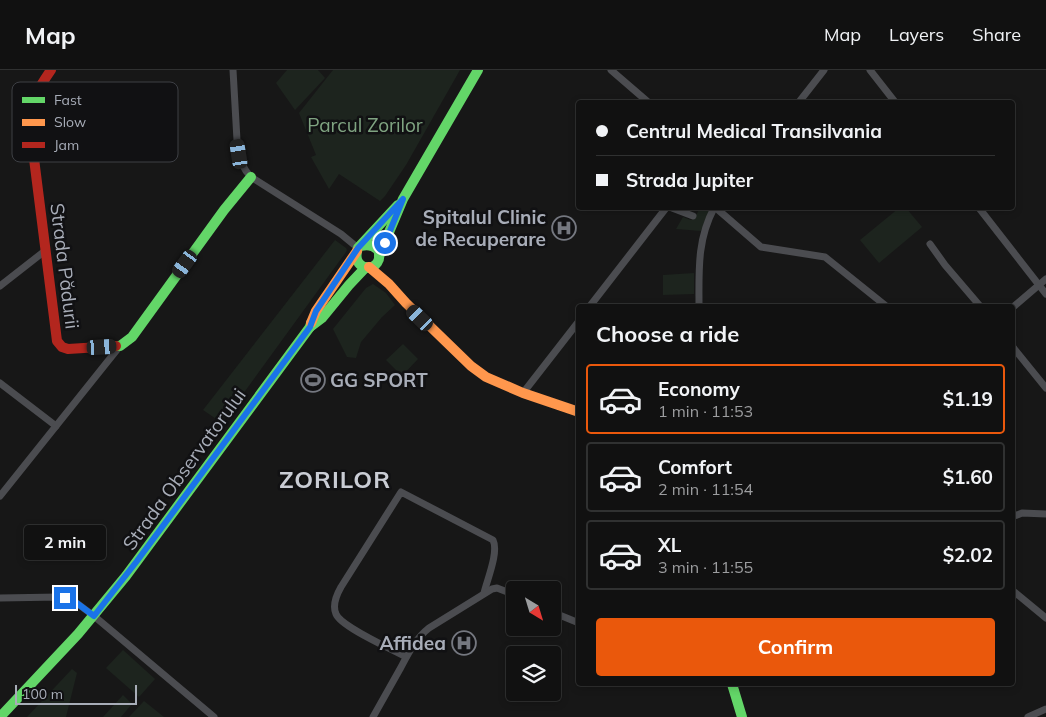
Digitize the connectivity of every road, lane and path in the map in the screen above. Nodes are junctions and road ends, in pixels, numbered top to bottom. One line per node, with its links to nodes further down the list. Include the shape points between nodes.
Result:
1 (51, 70): 7 (main road, Strada Pădurii)
2 (233, 70): 12 (street, via 239,154)
3 (478, 70): 13 (main road, Strada Observatorului)
4 (611, 70): 8 (street)
5 (824, 70): 9 (street)
6 (870, 70): 10 (street)
7 (43, 82)
8 (646, 100)
9 (801, 100)
10 (893, 100)
11 (35, 162): 22 (main road, Strada Pădurii)
12 (251, 177): 21 (street); 39 (main road, via 132,337)
13 (403, 199): 21 (main road, Strada Observatorului); 23 (main road, Strada Observatorului)
14 (664, 210): 32 (street)
15 (677, 210): 19 (street)
16 (714, 210): 33 (street, via 706,224 700,250)
17 (717, 210): 34 (street, via 761,247 825,257)
18 (981, 210): 29 (street)
19 (693, 216)
20 (930, 244): 35 (street)
21 (359, 248): 23 (main road, via 372,244); 24 (main road, via 357,262); 38 (main road, Strada Observatorului, via 316,311)
22 (46, 250): 30 (street); 39 (main road, Strada Pădurii, via 59,345 68,349)
23 (379, 258): 24 (main road); 28 (main road)
24 (368, 268): 25 (main road, Strada Observatorului); 26 (main road)
25 (358, 276): 26 (main road); 38 (main road, Strada Observatorului, via 322,318)
26 (379, 276): 28 (main road)
27 (1046, 279): 29 (street)
28 (388, 284): 43 (main road, via 470,366)
29 (1039, 285): 31 (street); 36 (street)
30 (0, 286)
31 (1046, 294)
32 (592, 304)
33 (699, 304)
34 (884, 304)
35 (978, 304)
36 (1015, 305)
37 (576, 325): 43 (street)
38 (310, 327): 53 (main road, Strada Observatorului)
39 (120, 346): 45 (street)
40 (1015, 350): 42 (street)
41 (0, 383): 45 (street)
42 (1046, 388)
43 (523, 394): 44 (main road)
44 (576, 411)
45 (56, 426): 46 (street)
46 (0, 496)
47 (1046, 514): 48 (street)
48 (1015, 516)
49 (506, 592): 51 (street, via 497,588)
50 (1015, 592): 55 (street)
51 (484, 593): 57 (street, via 429,628); 57 (street, via 495,555 494,540 401,492 340,587 335,608 344,624)
52 (0, 598): 53 (street, via 65,598)
53 (94, 616): 60 (main road, Strada Observatorului); 61 (street)
54 (561, 616): 56 (street)
55 (1046, 618)
56 (576, 622)
57 (406, 657): 62 (street)
58 (733, 686): 63 (main road)
59 (1046, 709): 64 (street)
60 (0, 717)
61 (214, 717)
62 (373, 717)
63 (742, 717)
64 (1028, 717)

